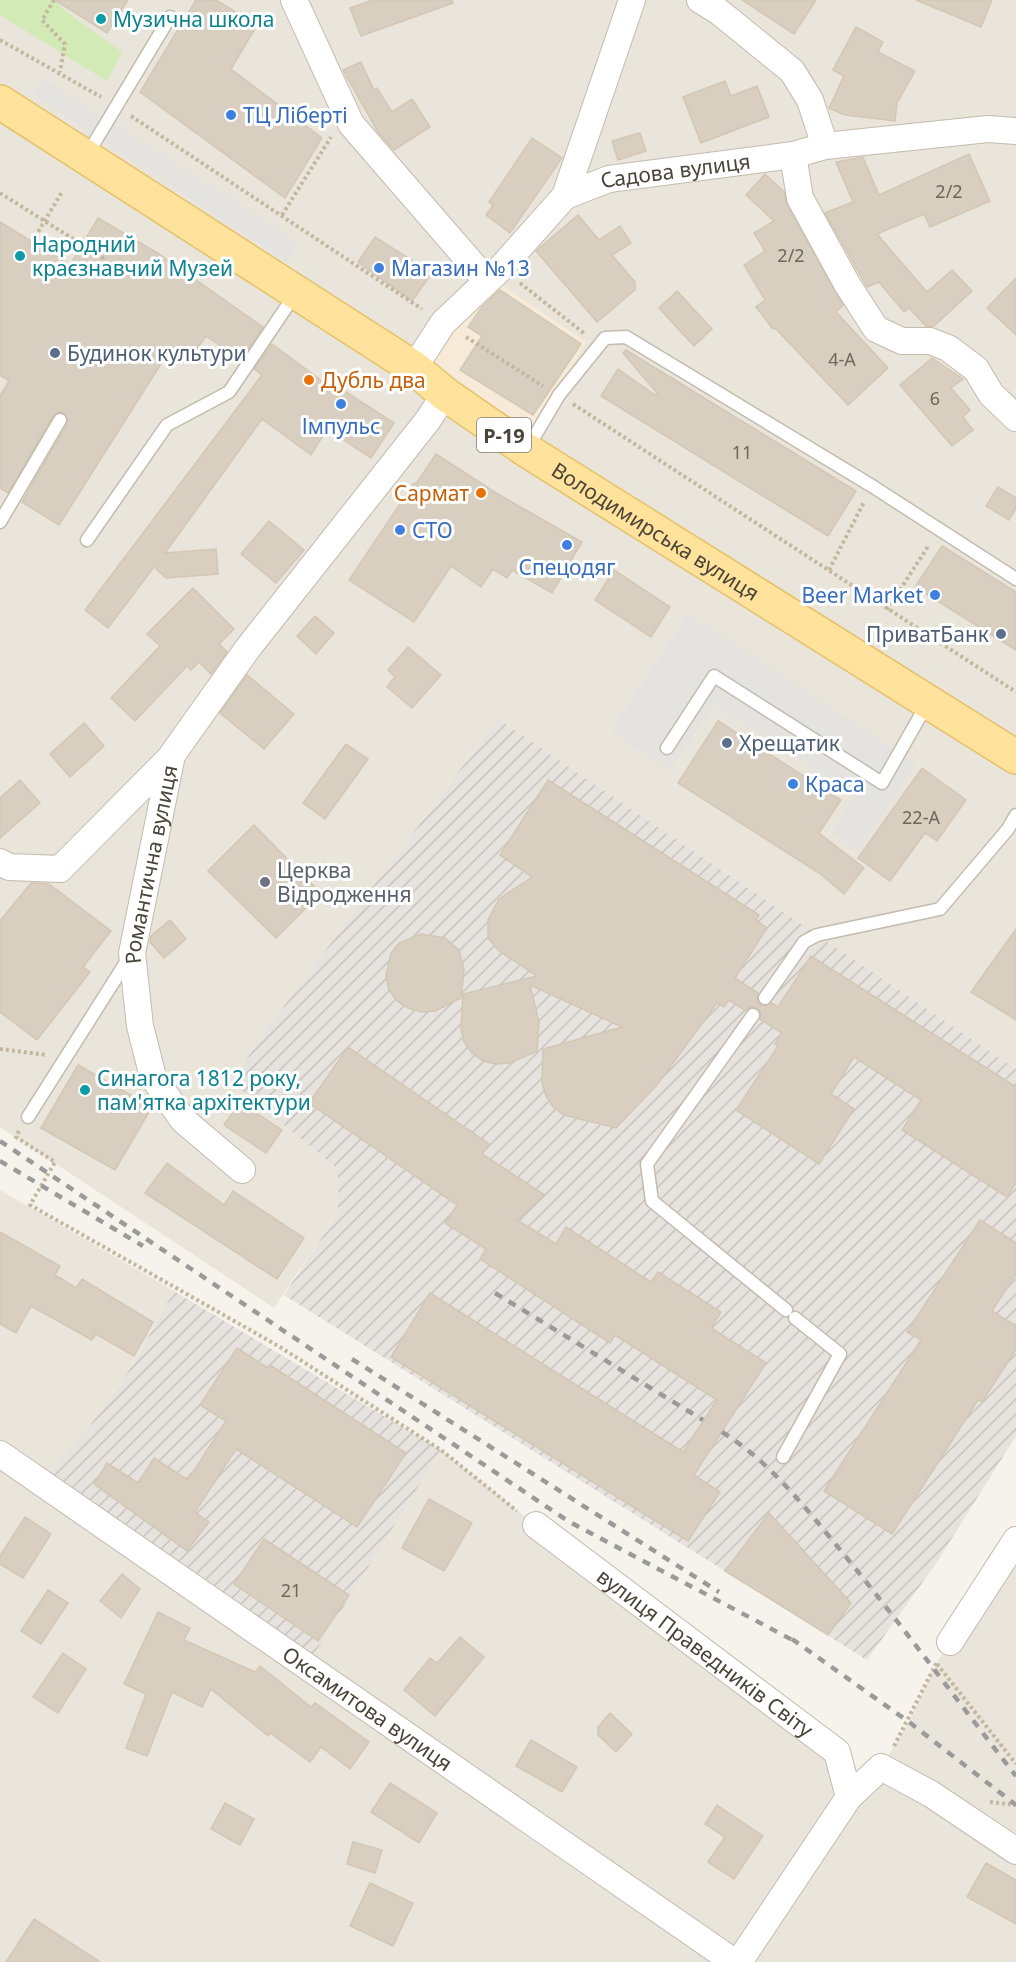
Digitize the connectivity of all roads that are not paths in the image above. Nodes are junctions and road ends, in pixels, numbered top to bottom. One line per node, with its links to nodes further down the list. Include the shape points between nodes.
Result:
1 (294, 0): 11 (street, via 351,124)
2 (632, 0): 10 (street)
3 (700, 0): 7 (street, via 792,71 810,100)
4 (170, 17): 9 (lane)
5 (0, 102): 9 (main road, Володимирська вулиця / Р-19)
6 (1016, 131): 7 (street, Садова вулиця, via 988,129)
7 (825, 146): 8 (street, Садова вулиця)
8 (793, 155): 10 (street, Садова вулиця, via 609,179); 15 (street, via 800,198 876,329 902,340 930,341 948,348 976,369 991,394)
9 (86, 157): 12 (main road, Володимирська вулиця / Р-19)
10 (565, 196): 11 (street, Садова вулиця)
11 (493, 274): 13 (street, Садова вулиця, via 443,323)
12 (297, 292): 13 (main road, Володимирська вулиця / Р-19); 19 (lane, via 229,392 166,425)
13 (414, 368): 14 (main road, Володимирська вулиця / Р-19)
14 (445, 394): 17 (main road, Володимирська вулиця / Р-19); 23 (street, Романтична вулиця, via 248,648)
15 (1016, 418)
16 (60, 420): 18 (lane)
17 (526, 450): 20 (lane, via 559,395 605,338 626,337 872,486); 21 (main road, Володимирська вулиця / Р-19)
18 (0, 522)
19 (87, 540)
20 (1016, 579)
21 (928, 703): 22 (lane, via 882,783 714,676); 24 (main road, Володимирська вулиця / Р-19)
22 (667, 748)
23 (172, 755): 26 (street, via 60,869 9,867); 27 (street, Романтична вулиця)
24 (1016, 757)
25 (1016, 815): 28 (lane, via 940,909 817,935 804,942)
26 (0, 862)
27 (132, 953): 30 (lane); 31 (street, Романтична вулиця, via 140,1026 153,1077 183,1120)
28 (765, 998)
29 (753, 1015): 33 (lane, via 647,1164 652,1201 840,1354)
30 (28, 1117)
31 (242, 1170)
32 (0, 1454): 39 (street, Оксамитова вулиця)
33 (783, 1457)
34 (536, 1525): 37 (street, вулиця Праведників Світу, via 837,1752)
35 (1016, 1540): 36 (street)
36 (950, 1642)
37 (849, 1797): 38 (street, via 881,1767 931,1794); 40 (street)
38 (1016, 1851)
39 (734, 1962)
40 (739, 1962)

